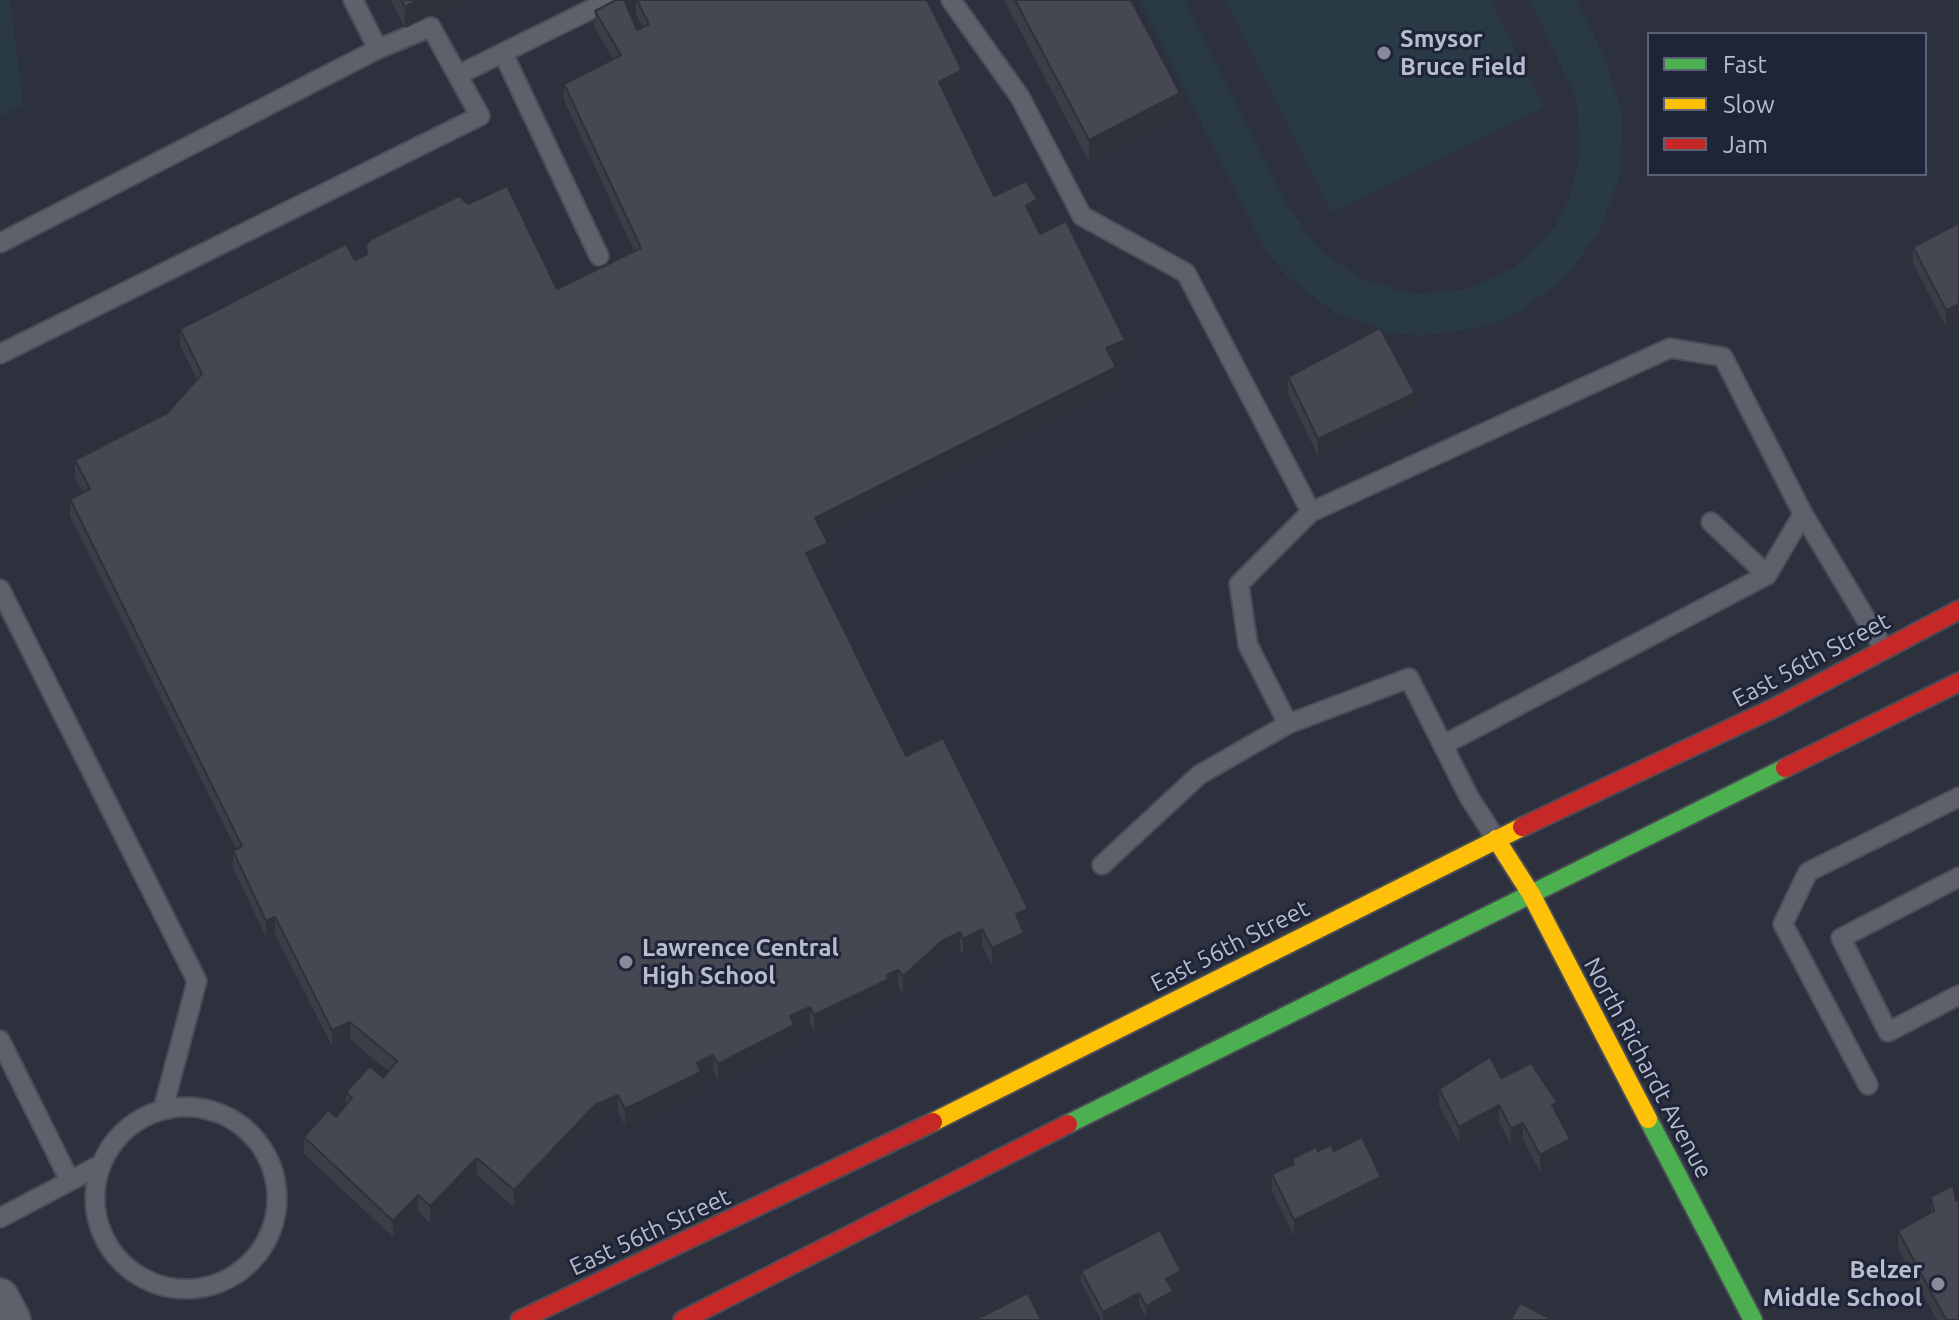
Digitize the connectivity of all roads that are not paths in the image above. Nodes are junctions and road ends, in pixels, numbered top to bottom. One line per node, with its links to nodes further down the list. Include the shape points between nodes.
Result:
1 (353, 0): 4 (lane)
2 (610, 0): 5 (lane)
3 (951, 0): 10 (lane, via 1020,97 1082,216 1186,273)
4 (378, 49): 6 (lane, via 431,27); 7 (lane)
5 (503, 53): 6 (lane); 8 (lane)
6 (458, 75): 9 (lane, via 480,116)
7 (0, 243)
8 (599, 256)
9 (0, 354)
10 (1311, 512): 11 (lane, via 1670,348 1723,357); 18 (lane, via 1239,584 1248,645)
11 (1803, 514): 13 (lane); 16 (lane)
12 (1711, 522): 13 (lane)
13 (1767, 575): 19 (lane)
14 (0, 589): 28 (lane, via 197,981)
15 (1959, 610): 16 (main road, East 56th Street)
16 (1884, 649): 21 (main road, East 56th Street, via 1774,708)
17 (1959, 682): 24 (main road)
18 (1288, 724): 19 (lane, via 1409,678); 22 (lane, via 1199,775)
19 (1443, 745): 21 (lane)
20 (1959, 797): 27 (lane, via 1808,872 1783,924)
21 (1496, 839): 24 (main road, North Richardt Avenue); 33 (main road, East 56th Street)
22 (1102, 865)
23 (1959, 877): 25 (lane, via 1841,938 1888,1032)
24 (1531, 894): 35 (main road); 36 (main road, North Richardt Avenue)
25 (1959, 995)
26 (0, 1040): 30 (lane)
27 (1868, 1085)
28 (163, 1109): 29 (lane, via 135,1122 114,1141); 29 (lane, via 194,1107 224,1115 250,1132 268,1157 277,1187 276,1218 264,1246 244,1270 216,1285 186,1291 155,1285 128,1270 109,1249 97,1223 94,1195)
29 (100, 1165): 30 (lane)
30 (70, 1181): 31 (lane)
31 (0, 1218)
32 (0, 1297): 34 (street)
33 (538, 1316)
34 (12, 1320)
35 (683, 1320)
36 (1753, 1320)

